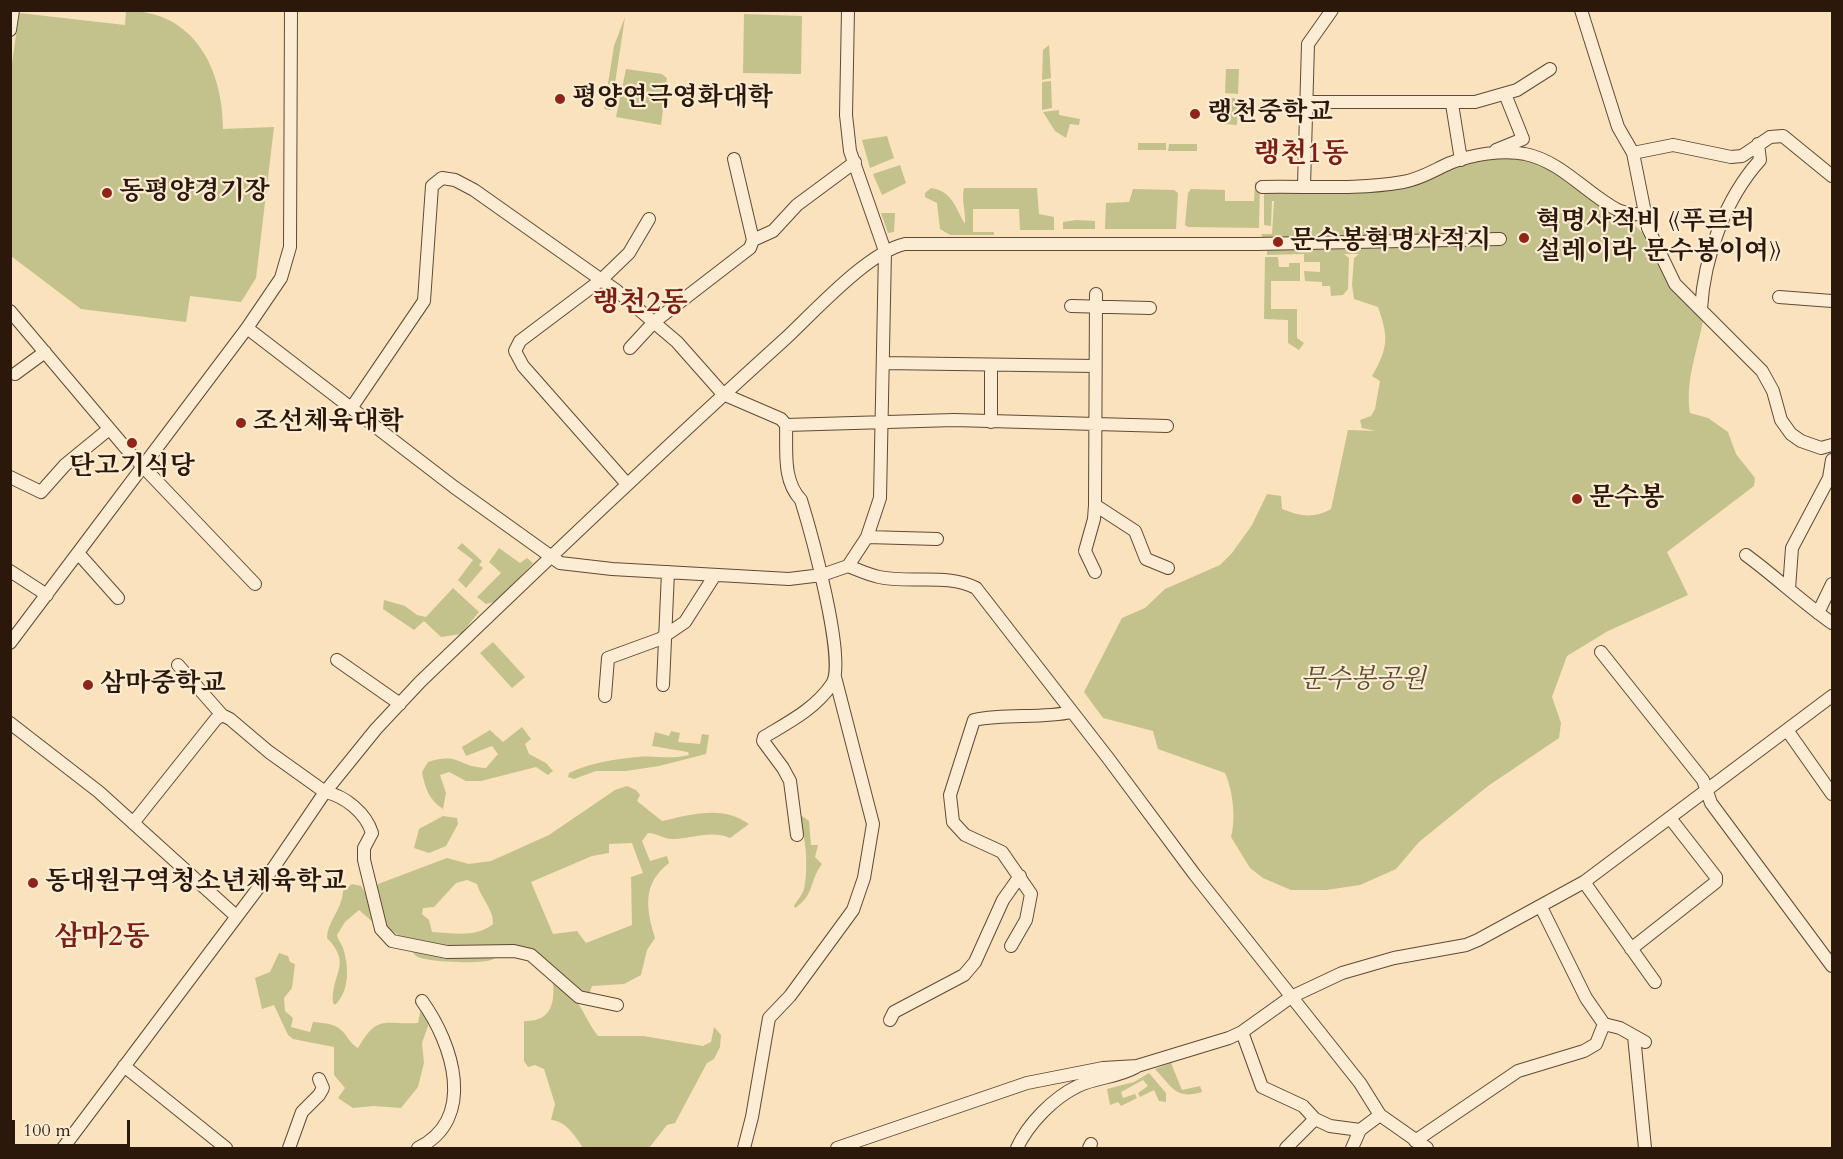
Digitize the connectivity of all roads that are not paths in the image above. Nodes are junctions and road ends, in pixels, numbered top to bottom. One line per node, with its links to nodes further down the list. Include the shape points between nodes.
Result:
1 (13, 10): 6 (street)
2 (291, 10): 36 (street, via 289,255 281,278)
3 (848, 10): 17 (street, via 846,115)
4 (1332, 10): 10 (street, via 1308,44)
5 (1581, 10): 14 (street, via 1618,127)
6 (11, 24): 7 (street)
7 (10, 30)
8 (1550, 69): 9 (street)
9 (1505, 94): 11 (street); 13 (street, via 1523,139)
10 (1306, 102): 11 (street); 20 (street)
11 (1452, 104): 16 (street)
12 (1758, 144): 14 (street, via 1742,156 1731,157 1673,145); 18 (street, via 1770,137 1788,138); 33 (street, via 1760,160 1747,174 1712,249)
13 (1489, 152): 16 (street); 21 (street, via 1543,159 1615,209)
14 (1633, 153): 21 (street)
15 (735, 159): 24 (street)
16 (1461, 160): 20 (street, via 1406,182)
17 (855, 162): 24 (street, via 797,205 773,231); 25 (street)
18 (1833, 176)
19 (1262, 186): 20 (street)
20 (1304, 186)
21 (1645, 215): 33 (street, via 1675,284)
22 (649, 219): 26 (street, via 629,253)
23 (1500, 239): 25 (street, via 905,244)
24 (753, 240): 35 (street, via 750,248)
25 (885, 251): 39 (street); 43 (street)
26 (601, 280): 35 (street); 44 (street, via 474,190 455,180 435,181 424,301); 55 (street, via 520,341 514,351)
27 (1096, 294): 31 (street)
28 (1779, 297): 29 (street)
29 (1833, 301)
30 (1071, 306): 31 (street)
31 (1096, 307): 32 (street); 41 (street)
32 (1150, 308)
33 (1701, 309): 51 (street, via 1762,371 1773,391 1781,420 1791,434 1821,448)
34 (10, 310): 38 (street)
35 (654, 322): 37 (street); 43 (street)
36 (247, 328): 44 (street); 53 (street)
37 (630, 348)
38 (45, 352): 42 (street); 50 (street)
39 (884, 363): 40 (street); 45 (street)
40 (991, 365): 41 (street); 46 (street)
41 (1095, 366): 48 (street)
42 (15, 374)
43 (723, 394): 47 (street, via 767,410); 55 (street)
44 (352, 407): 61 (street)
45 (883, 421): 46 (street); 47 (street); 57 (street, via 880,498)
46 (991, 422): 48 (street)
47 (786, 424): 68 (street, via 789,482 801,500)
48 (1095, 424): 49 (street); 56 (street)
49 (1167, 426)
50 (109, 429): 53 (street); 54 (street, via 65,465 41,492)
51 (1833, 445)
52 (1833, 459): 71 (street, via 1829,478 1792,548)
53 (142, 466): 59 (street); 69 (street)
54 (10, 477)
55 (627, 484): 61 (street)
56 (1095, 505): 63 (street, via 1135,531 1146,559); 66 (street, via 1085,551)
57 (867, 537): 58 (street); 62 (street)
58 (937, 539)
59 (78, 554): 72 (street); 73 (street)
60 (1746, 555): 71 (street)
61 (550, 557): 65 (street, via 574,566); 85 (street)
62 (848, 566): 68 (street); 86 (street, via 879,577 966,583 976,588)
63 (1168, 568)
64 (10, 571): 72 (street)
65 (668, 572): 67 (street); 76 (street)
66 (1095, 572)
67 (715, 574): 68 (street, via 789,579); 76 (street, via 685,622)
68 (822, 575): 81 (street)
69 (255, 584)
70 (1833, 584): 74 (street)
71 (1789, 589): 74 (street)
72 (47, 595): 77 (street)
73 (118, 598)
74 (1818, 614): 75 (street)
75 (1833, 623)
76 (665, 635): 82 (street); 83 (street, via 608,658)
77 (10, 643)
78 (1601, 652): 91 (street, via 1703,780)
79 (337, 660): 85 (street)
80 (178, 665): 87 (street)
81 (835, 677): 95 (street, via 803,714 763,741 790,781); 122 (street, via 873,824 872,839 853,910 790,996 769,1018)
82 (663, 686)
83 (604, 696)
84 (1833, 696): 89 (street)
85 (400, 704): 90 (street)
86 (1072, 712): 96 (street, via 998,715 974,720 966,739 950,795 953,822 965,835 1002,852); 104 (street)
87 (222, 716): 90 (street); 94 (street)
88 (10, 723): 94 (street)
89 (1787, 730): 91 (street); 92 (street)
90 (325, 792): 99 (street); 106 (street, via 336,794 351,805 372,830 364,848 364,860 381,929 392,941 447,952 514,951 531,955 579,997)
91 (1706, 793): 93 (street); 102 (street)
92 (1833, 794)
93 (1670, 818): 97 (street); 101 (street, via 1716,882)
94 (133, 823): 99 (street)
95 (797, 835)
96 (1020, 876): 100 (street, via 1031,894 1031,903); 107 (street, via 1003,900 975,962 964,975 894,1012)
97 (1584, 882): 98 (street); 101 (street)
98 (1540, 907): 104 (street, via 1466,945 1353,970); 108 (street, via 1586,998)
99 (236, 916): 110 (street)
100 (1011, 946)
101 (1631, 949): 103 (street)
102 (1833, 966)
103 (1655, 982)
104 (1291, 997): 109 (street); 113 (street, via 1360,1083)
105 (422, 1001): 121 (street, via 441,1035 455,1075 451,1115 445,1128)
106 (616, 1005)
107 (890, 1020)
108 (1604, 1024): 116 (street, via 1596,1044 1518,1071); 128 (street, via 1639,1039)
109 (1242, 1032): 111 (street); 114 (street, via 1262,1087 1303,1106)
110 (124, 1066): 118 (street); 119 (street)
111 (1137, 1066): 117 (street, via 1103,1068 1027,1083); 124 (street, via 1119,1076 1079,1085 1060,1097 1023,1135)
112 (320, 1079): 120 (street, via 320,1095 302,1112)
113 (1380, 1115): 115 (street); 116 (street)
114 (1315, 1119): 115 (street, via 1330,1126); 125 (street)
115 (1360, 1130): 126 (street)
116 (1415, 1141): 127 (street)
117 (870, 1143): 123 (street)
118 (63, 1149)
119 (226, 1149)
120 (289, 1149)
121 (418, 1149)
122 (744, 1149)
123 (837, 1149)
124 (1017, 1149)
125 (1286, 1149)
126 (1352, 1149)
127 (1427, 1149)
128 (1645, 1149)

